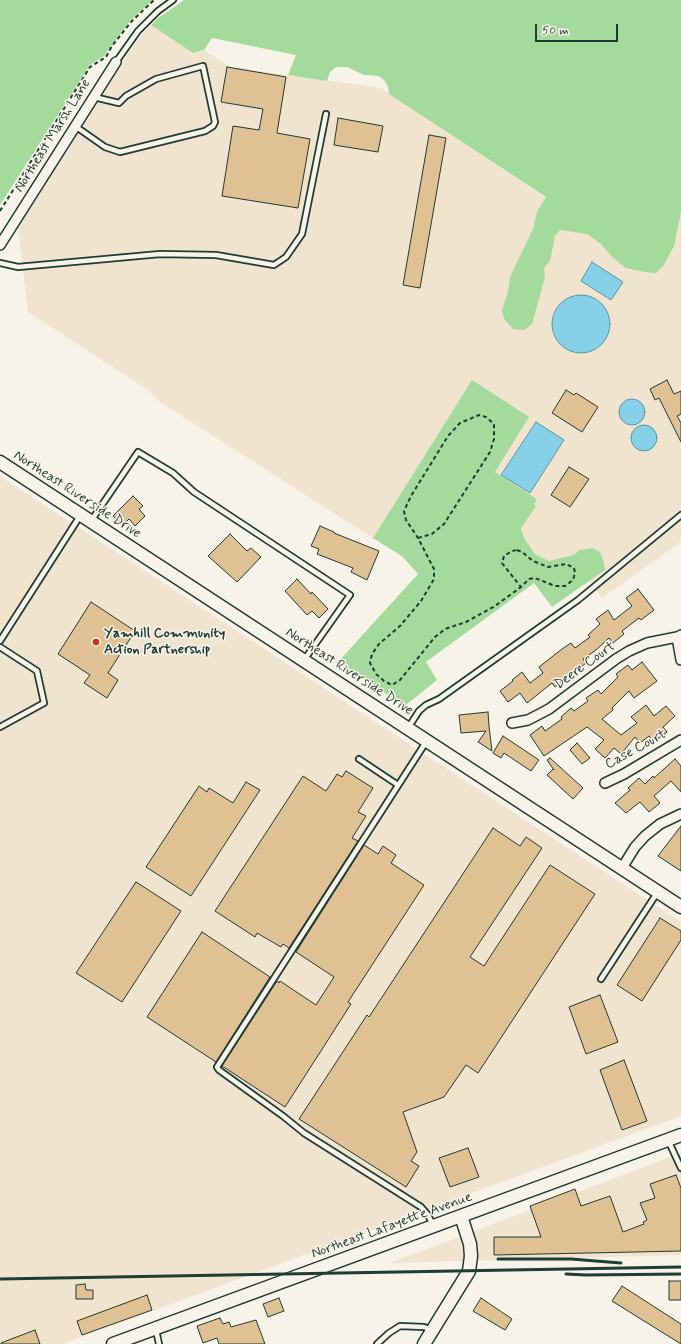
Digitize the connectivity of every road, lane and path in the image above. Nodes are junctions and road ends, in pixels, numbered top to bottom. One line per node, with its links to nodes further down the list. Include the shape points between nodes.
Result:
1 (154, 0): 7 (path, via 131,22 106,57 90,67)
2 (174, 0): 3 (lane, via 158,11 138,31)
3 (116, 62): 4 (street, Northeast Marsh Lane)
4 (94, 97): 6 (street, Northeast Marsh Lane); 6 (lane, via 119,103 126,96 156,79 203,66 215,122 205,131 120,152 105,147)
5 (326, 114): 9 (lane, via 302,234 286,257 274,265 216,255 167,254 18,267)
6 (75, 126): 8 (street, Northeast Marsh Lane)
7 (0, 211)
8 (0, 245)
9 (0, 263)
10 (0, 462): 12 (street, Northeast Riverside Drive)
11 (681, 515): 22 (lane, via 578,600 439,699 426,705)
12 (86, 518): 16 (lane); 18 (street, Northeast Riverside Drive); 18 (lane, via 138,452 173,473 194,492 350,595)
13 (418, 538): 13 (path, via 406,520 404,511 411,496 448,436 460,423 478,415 486,417 494,424 494,439 490,452 444,524 432,534); 14 (path, via 434,569 434,579 421,601 372,654 370,663 384,682 392,685 400,680 435,637 445,629 466,622 495,606)
14 (521, 587): 14 (path, via 535,578 555,586 565,586 573,580 574,568 566,564 548,567 522,552 512,551 504,556 502,563)
15 (679, 636): 19 (street); 20 (street, Deere Court, via 647,643 629,651 549,709 528,720)
16 (0, 641)
17 (0, 648): 21 (lane, via 36,671 44,703)
18 (304, 660): 22 (street, Northeast Riverside Drive)
19 (681, 660)
20 (512, 723)
21 (0, 727)
22 (408, 728): 24 (street, Northeast Riverside Drive)
23 (681, 740): 26 (street, Case Court)
24 (427, 741): 27 (lane); 29 (street, Northeast Riverside Drive)
25 (359, 760): 27 (lane)
26 (605, 783)
27 (398, 785): 37 (lane, via 217,1067 304,1133 421,1207)
28 (681, 814): 29 (street, via 660,824 645,836)
29 (622, 868): 30 (street, Northeast Riverside Drive)
30 (658, 892): 31 (street, Northeast Riverside Drive); 32 (lane)
31 (681, 907)
32 (602, 979)
33 (681, 1135): 34 (street, Northeast Lafayette Avenue)
34 (668, 1140): 35 (lane); 36 (street, Northeast Lafayette Avenue)
35 (681, 1168)
36 (462, 1216): 37 (street, Northeast Lafayette Avenue); 39 (street, via 470,1244 469,1271)
37 (434, 1226): 38 (street, Northeast Lafayette Avenue)
38 (155, 1328): 40 (street, Northeast Lafayette Avenue); 41 (lane)
39 (432, 1330): 42 (lane, via 400,1326); 43 (street)
40 (113, 1344)
41 (159, 1344)
42 (377, 1344)
43 (424, 1344)

